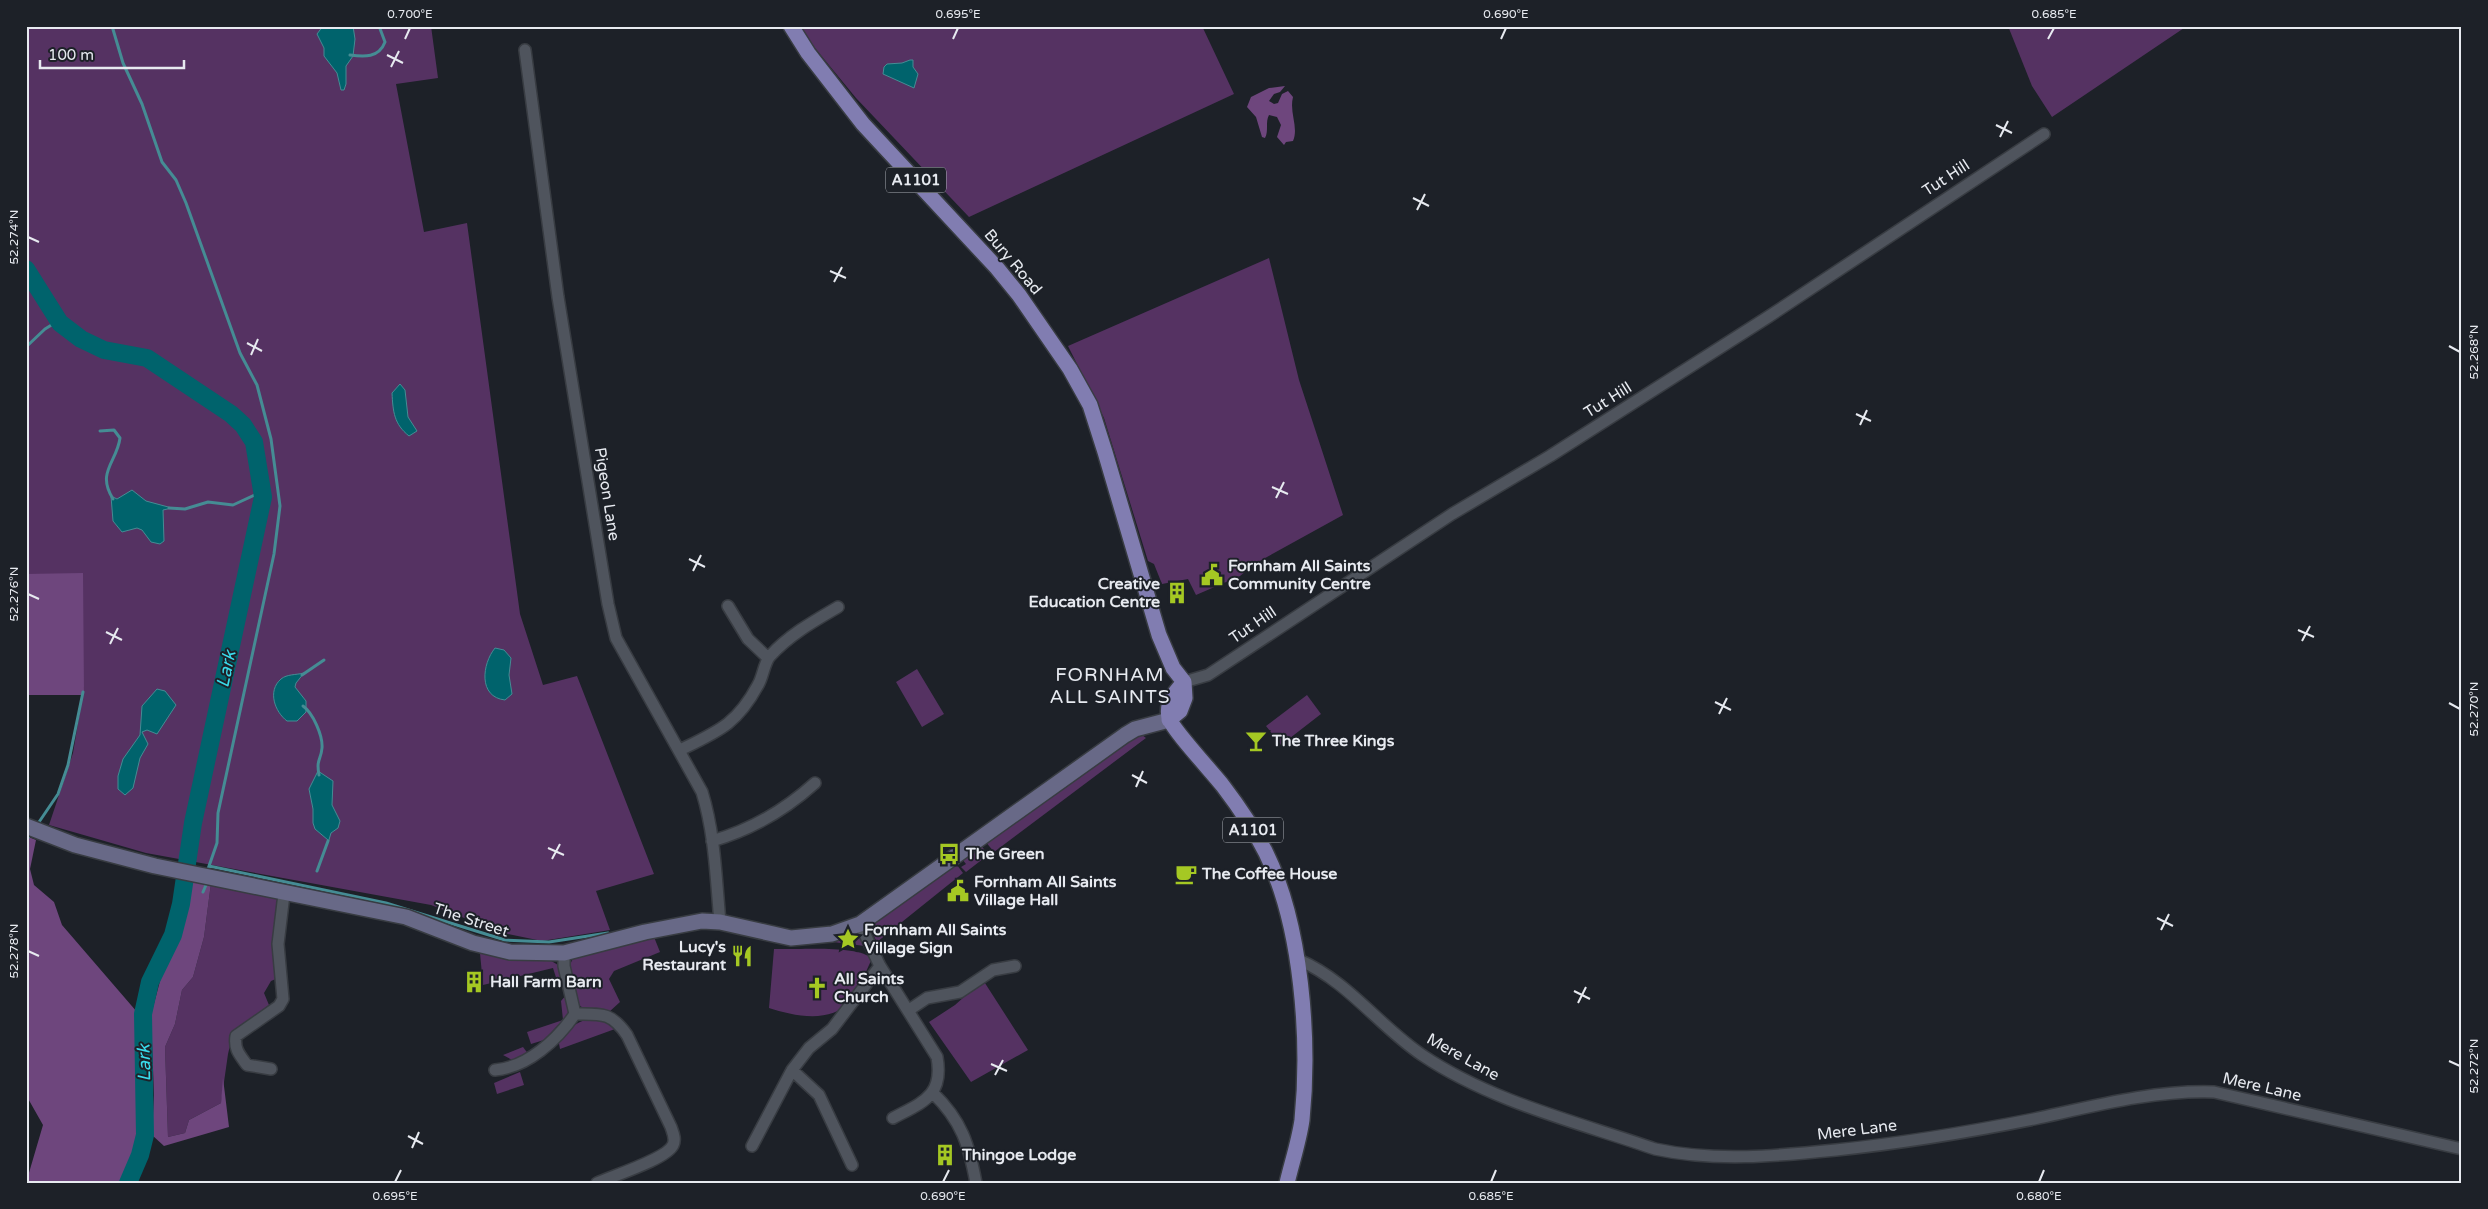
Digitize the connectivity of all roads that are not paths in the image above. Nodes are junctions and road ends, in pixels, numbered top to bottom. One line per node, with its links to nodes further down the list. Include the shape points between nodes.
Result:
1 (790, 26): 7 (main road, Bury Road / A1101, via 864,124 1003,275 1070,369 1090,405 1159,636 1173,668)
2 (525, 50): 9 (street, Pigeon Lane, via 558,297 612,621 616,638)
3 (2044, 134): 7 (street, Tut Hill, via 1731,341 1452,514 1208,675)
4 (728, 606): 6 (street, via 748,639)
5 (838, 607): 6 (street, via 799,630)
6 (768, 658): 9 (street, via 758,685 738,716)
7 (1184, 682): 8 (main road, via 1185,698 1180,711)
8 (1169, 720): 15 (main road, via 1125,735); 17 (main road, A1101, via 1225,788 1252,827 1285,905)
9 (680, 750): 12 (street, Pigeon Lane, via 702,792)
10 (815, 783): 12 (street, via 778,813 740,834)
11 (30, 827): 13 (main road, The Street, via 75,845)
12 (712, 841): 14 (street, Pigeon Lane)
13 (284, 894): 16 (main road, The Street, via 406,917 473,943 510,952); 22 (street, via 278,944 283,999 279,1006 236,1036 235,1043 247,1065)
14 (720, 922): 15 (main road, The Street, via 790,938 832,934); 16 (main road, The Street, via 680,924)
15 (860, 924): 18 (street)
16 (564, 953): 21 (street, via 564,966)
17 (1299, 960): 28 (street, Mere Lane, via 1332,978 1410,1046 1451,1073 1489,1092 1671,1152 1775,1156 1874,1146 1979,1130 2154,1094 2189,1091 2214,1092); 32 (main road, A1101, via 1305,1066 1302,1122)
18 (880, 966): 20 (street); 24 (street, via 837,1023 809,1048)
19 (1015, 966): 20 (street, via 994,970 960,992 927,998)
20 (909, 1010): 25 (street, via 937,1057 939,1071)
21 (576, 1014): 23 (street, via 542,1049 509,1069); 30 (street, via 603,1014 619,1024 674,1138 674,1145 664,1154)
22 (271, 1069)
23 (495, 1070)
24 (792, 1070): 27 (street); 29 (street, via 820,1095)
25 (934, 1093): 26 (street); 31 (street, via 960,1126 970,1151)
26 (893, 1118)
27 (752, 1146)
28 (2462, 1149)
29 (852, 1165)
30 (597, 1183)
31 (976, 1183)
32 (1287, 1183)

